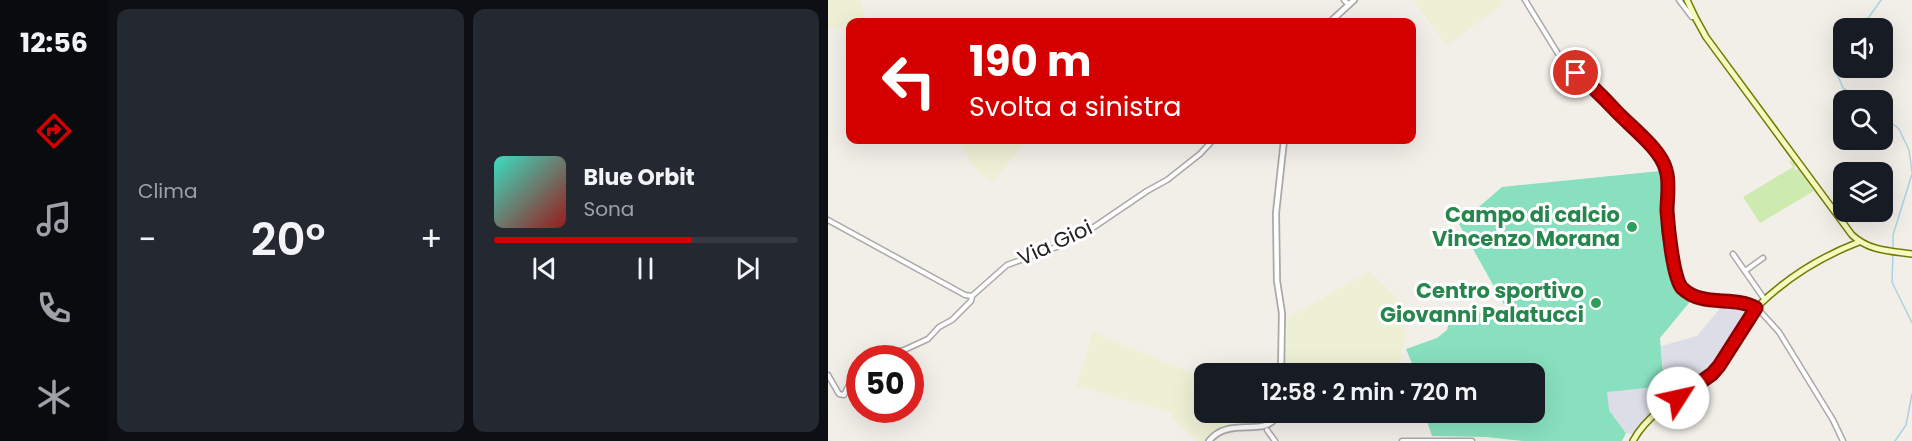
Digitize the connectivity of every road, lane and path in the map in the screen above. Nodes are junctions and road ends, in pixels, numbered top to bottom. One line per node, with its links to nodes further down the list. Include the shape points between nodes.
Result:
1 (1344, 0): 6 (street)
2 (1354, 0): 6 (street)
3 (1525, 0): 19 (street, via 1565,65 1608,101 1666,168 1671,249 1681,286 1713,301 1745,303)
4 (1679, 0): 7 (street)
5 (1687, 0): 7 (main road)
6 (1349, 4): 8 (street)
7 (1695, 17): 12 (main road, via 1837,217)
8 (1334, 18)
9 (1209, 144): 17 (street, Via Gioi, via 1167,180 1094,227 1062,245 1007,265)
10 (1284, 144): 21 (street, via 1276,213)
11 (828, 220): 17 (street)
12 (1859, 242): 14 (main road); 18 (main road, via 1819,259)
13 (1733, 254): 16 (street)
14 (1910, 254)
15 (1764, 258): 16 (street)
16 (1745, 271): 18 (street)
17 (972, 296): 20 (street, Via Gioi, via 952,320)
18 (1764, 300): 19 (main road)
19 (1756, 308): 30 (main road, via 1712,374 1654,415); 31 (street, via 1779,332)
20 (915, 345)
21 (1281, 363)
22 (828, 375): 23 (street, via 840,394)
23 (846, 391)
24 (1274, 423): 25 (street)
25 (1268, 430): 26 (street, via 1252,434 1225,430); 27 (street)
26 (1209, 441)
27 (1275, 441)
28 (1402, 441): 29 (street)
29 (1472, 441)
30 (1633, 441)
31 (1843, 441)

